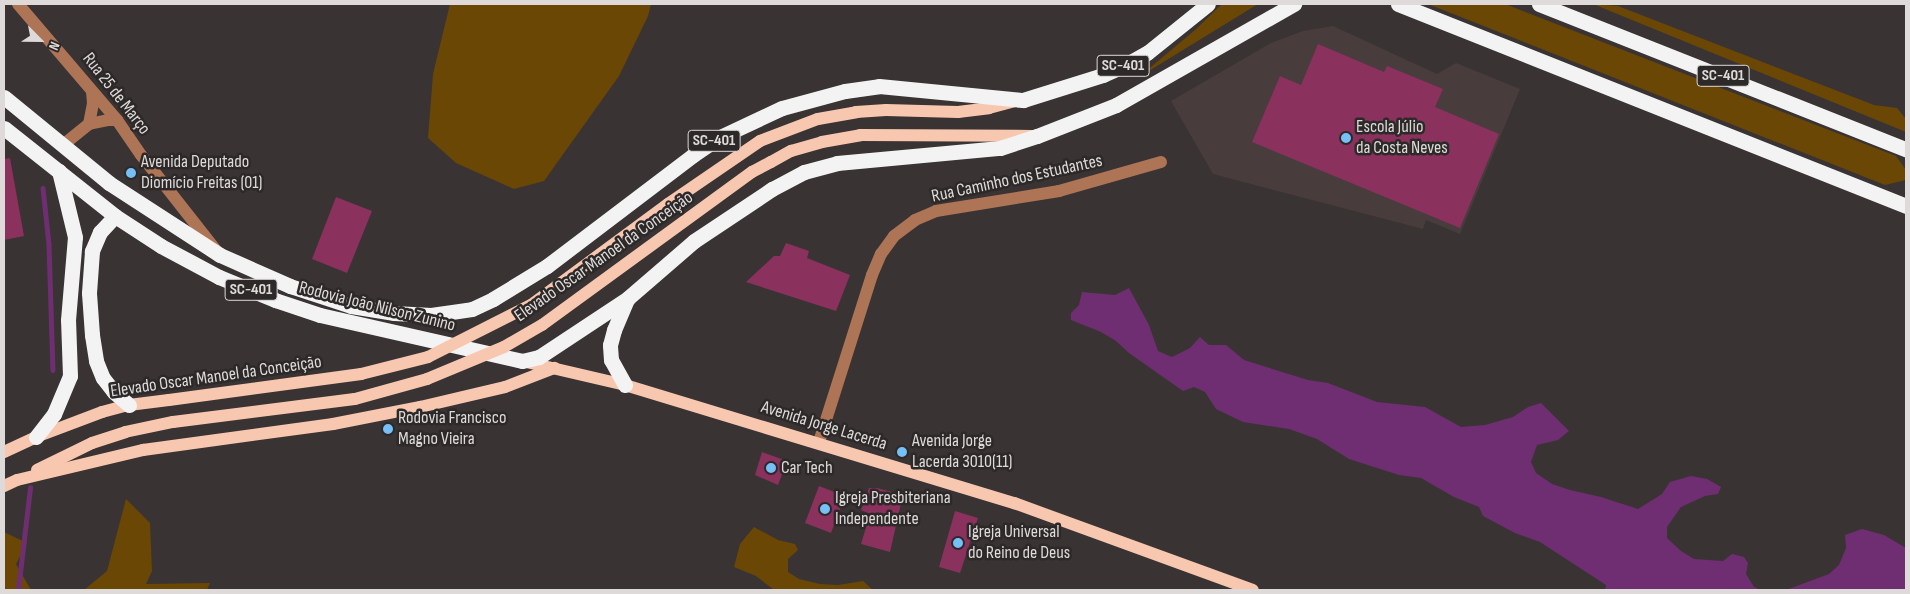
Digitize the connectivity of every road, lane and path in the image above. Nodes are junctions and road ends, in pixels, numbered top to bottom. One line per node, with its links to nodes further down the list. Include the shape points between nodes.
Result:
1 (18, 4): 6 (street, Rua 25 de Março, via 60,50)
2 (1208, 4): 8 (highway, SC-401, via 1147,53 1126,65)
3 (1294, 4): 12 (highway, SC-401, via 1116,105)
4 (1398, 4): 17 (highway)
5 (1539, 4): 14 (highway, SC-401)
6 (92, 92): 9 (street, Rua 25 de Março); 10 (street)
7 (4, 97): 13 (highway, Rodovia João Nilson Zunino / SC-401)
8 (1023, 100): 19 (highway, Rodovia João Nilson Zunino / SC-401, via 879,86 845,91 782,108 720,137 693,155 539,271 472,309 448,314 394,313 351,306 290,286); 24 (main road, Elevado Oscar Manoel da Conceição, bridge, via 958,112 856,112 818,120 760,141 531,305 428,357 361,374)
9 (117, 120): 10 (street); 19 (street, Rua 25 de Março)
10 (89, 124): 13 (street)
11 (4, 128): 16 (highway, Rodovia João Nilson Zunino / SC-401)
12 (1037, 136): 20 (highway, SC-401, via 1000,148 837,163 804,172 772,188 694,241); 28 (main road, Elevado Oscar Manoel da Conceição, bridge, via 860,135 791,151 745,178 542,326 504,347 427,380 355,399 173,422 125,432 92,443)
13 (64, 145): 19 (highway, Rodovia João Nilson Zunino / SC-401, via 143,206)
14 (1906, 149)
15 (1161, 162): 26 (street, Rua Caminho dos Estudantes, via 1059,191 936,211 915,220 894,236 872,275)
16 (59, 171): 18 (highway, Rodovia João Nilson Zunino / SC-401); 25 (highway, via 75,237 69,312 70,376 54,414)
17 (1906, 205)
18 (115, 216): 21 (highway, Rodovia João Nilson Zunino / SC-401, via 161,246 219,277 275,300 342,321); 24 (highway, via 100,232 92,251 89,293 92,335 96,361 103,378)
19 (220, 255)
20 (628, 298): 21 (highway, SC-401, via 539,357); 23 (highway, via 610,345 611,360)
21 (522, 361): 22 (main road, Avenida Jorge Lacerda)
22 (554, 368): 23 (main road, Avenida Jorge Lacerda); 28 (main road, via 505,387 420,407 334,424 143,450)
23 (624, 384): 26 (main road, Avenida Jorge Lacerda)
24 (129, 405): 25 (main road, Elevado Oscar Manoel da Conceição)
25 (36, 437): 27 (main road)
26 (819, 442): 30 (main road, Avenida Jorge Lacerda, via 1054,516)
27 (4, 452)
28 (17, 480): 29 (main road)
29 (4, 486)
30 (1253, 590)

